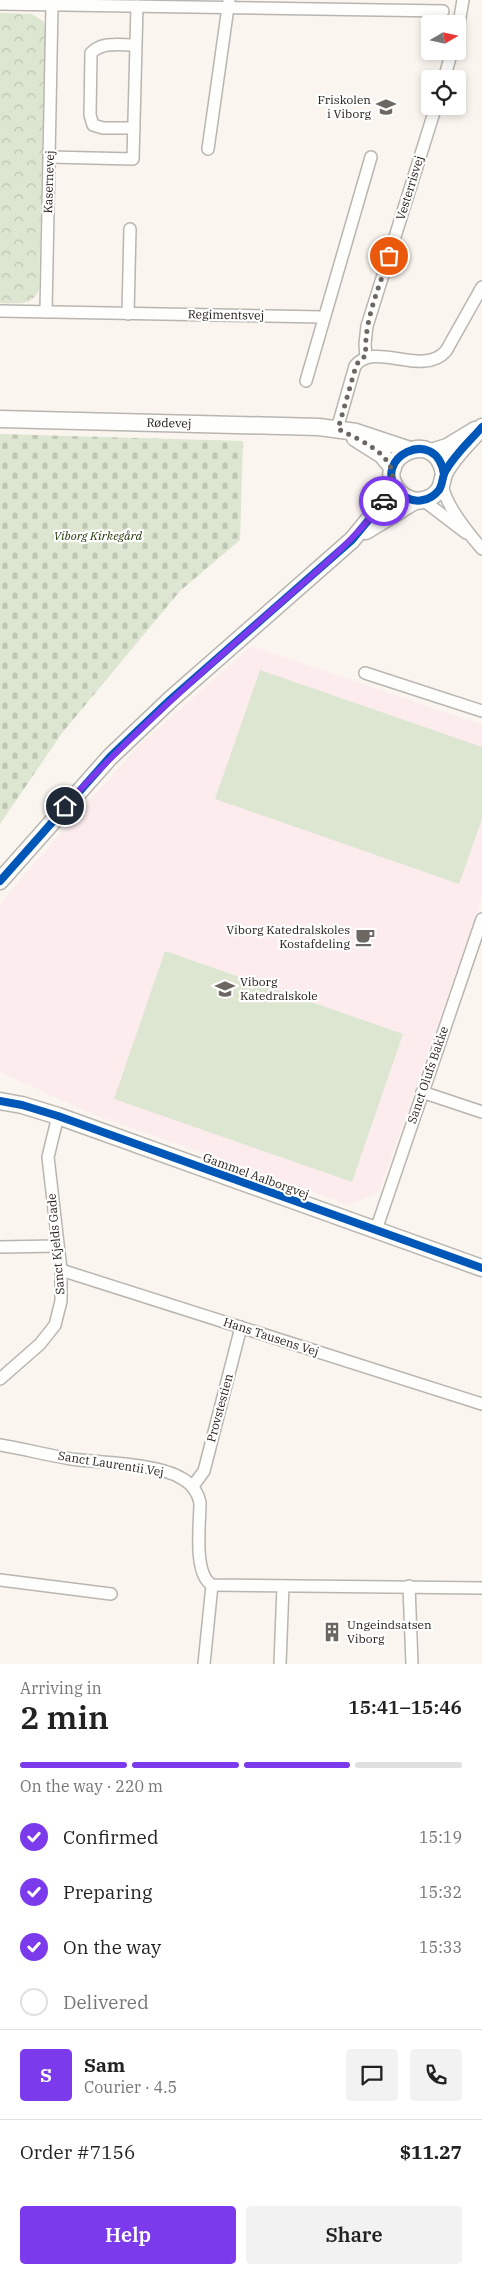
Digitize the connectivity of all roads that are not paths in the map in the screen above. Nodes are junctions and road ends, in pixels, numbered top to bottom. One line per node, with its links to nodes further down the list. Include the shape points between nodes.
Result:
1 (463, 0): 7 (street)
2 (0, 4): 4 (street)
3 (228, 4): 5 (street); 6 (street); 11 (street)
4 (52, 5): 5 (street); 12 (street, Kasernevej)
5 (136, 6): 8 (street)
6 (443, 11)
7 (460, 15)
8 (136, 45): 10 (street); 10 (street, via 104,45 92,53 90,115 93,125 103,128)
9 (433, 115): 20 (street, Vesterrisvej, via 367,326)
10 (134, 128): 12 (street, via 133,159)
11 (208, 149)
12 (50, 157): 17 (street, Kasernevej)
13 (370, 157): 19 (street)
14 (130, 229): 18 (street)
15 (482, 287): 20 (street, via 440,358 427,361)
16 (0, 311): 17 (street)
17 (46, 312): 18 (street, Regimentsvej)
18 (128, 314): 19 (street, Regimentsvej)
19 (323, 317): 21 (street)
20 (366, 356): 24 (street, via 356,366)
21 (306, 381)
22 (0, 419): 24 (street, Rødevej)
23 (482, 427): 26 (street, via 447,447); 28 (street)
24 (338, 429): 25 (street, Rødevej, via 372,436); 27 (street, Rødevej, via 382,455)
25 (410, 450): 26 (street); 27 (street, via 397,458)
26 (431, 452): 28 (street, via 440,461)
27 (393, 475): 29 (street, via 401,495); 31 (street, via 386,499)
28 (443, 479): 29 (street, via 435,494); 30 (street, via 448,500)
29 (419, 500): 30 (street); 31 (street)
30 (472, 537): 32 (street)
31 (352, 540): 35 (street, via 110,757)
32 (482, 549)
33 (365, 673): 34 (street)
34 (482, 711)
35 (0, 881)
36 (482, 919): 38 (street, Sanct Olufs Bakke)
37 (0, 1092): 40 (street, Gammel Aalborgvej)
38 (422, 1092): 41 (street); 43 (street, Sanct Olufs Bakke)
39 (0, 1101): 40 (street, Gammel Aalborgvej)
40 (22, 1105): 42 (street, Gammel Aalborgvej)
41 (482, 1112)
42 (58, 1116): 43 (street, Gammel Aalborgvej); 44 (street, Sanct Kjelds Gade, via 48,1157)
43 (376, 1230): 46 (street, Gammel Aalborgvej)
44 (58, 1246): 45 (street); 47 (street, Sanct Kjelds Gade)
45 (0, 1247)
46 (482, 1268)
47 (61, 1270): 48 (street, Hans Tausens Vej); 49 (street, Sanct Kjelds Gade, via 61,1301 55,1325 40,1344)
48 (241, 1327): 50 (street, Hans Tausens Vej); 52 (street, Provstestien, via 204,1471)
49 (0, 1378)
50 (482, 1404)
51 (0, 1445): 52 (street, Sanct Laurentii Vej, via 71,1459 151,1469 174,1474)
52 (193, 1486): 54 (street, via 200,1503 200,1565 202,1575)
53 (0, 1580): 58 (street)
54 (212, 1585): 55 (street); 59 (street)
55 (283, 1586): 56 (street); 60 (street)
56 (409, 1586): 57 (street); 61 (street)
57 (482, 1588)
58 (110, 1594)
59 (204, 1664)
60 (280, 1664)
61 (412, 1664)

